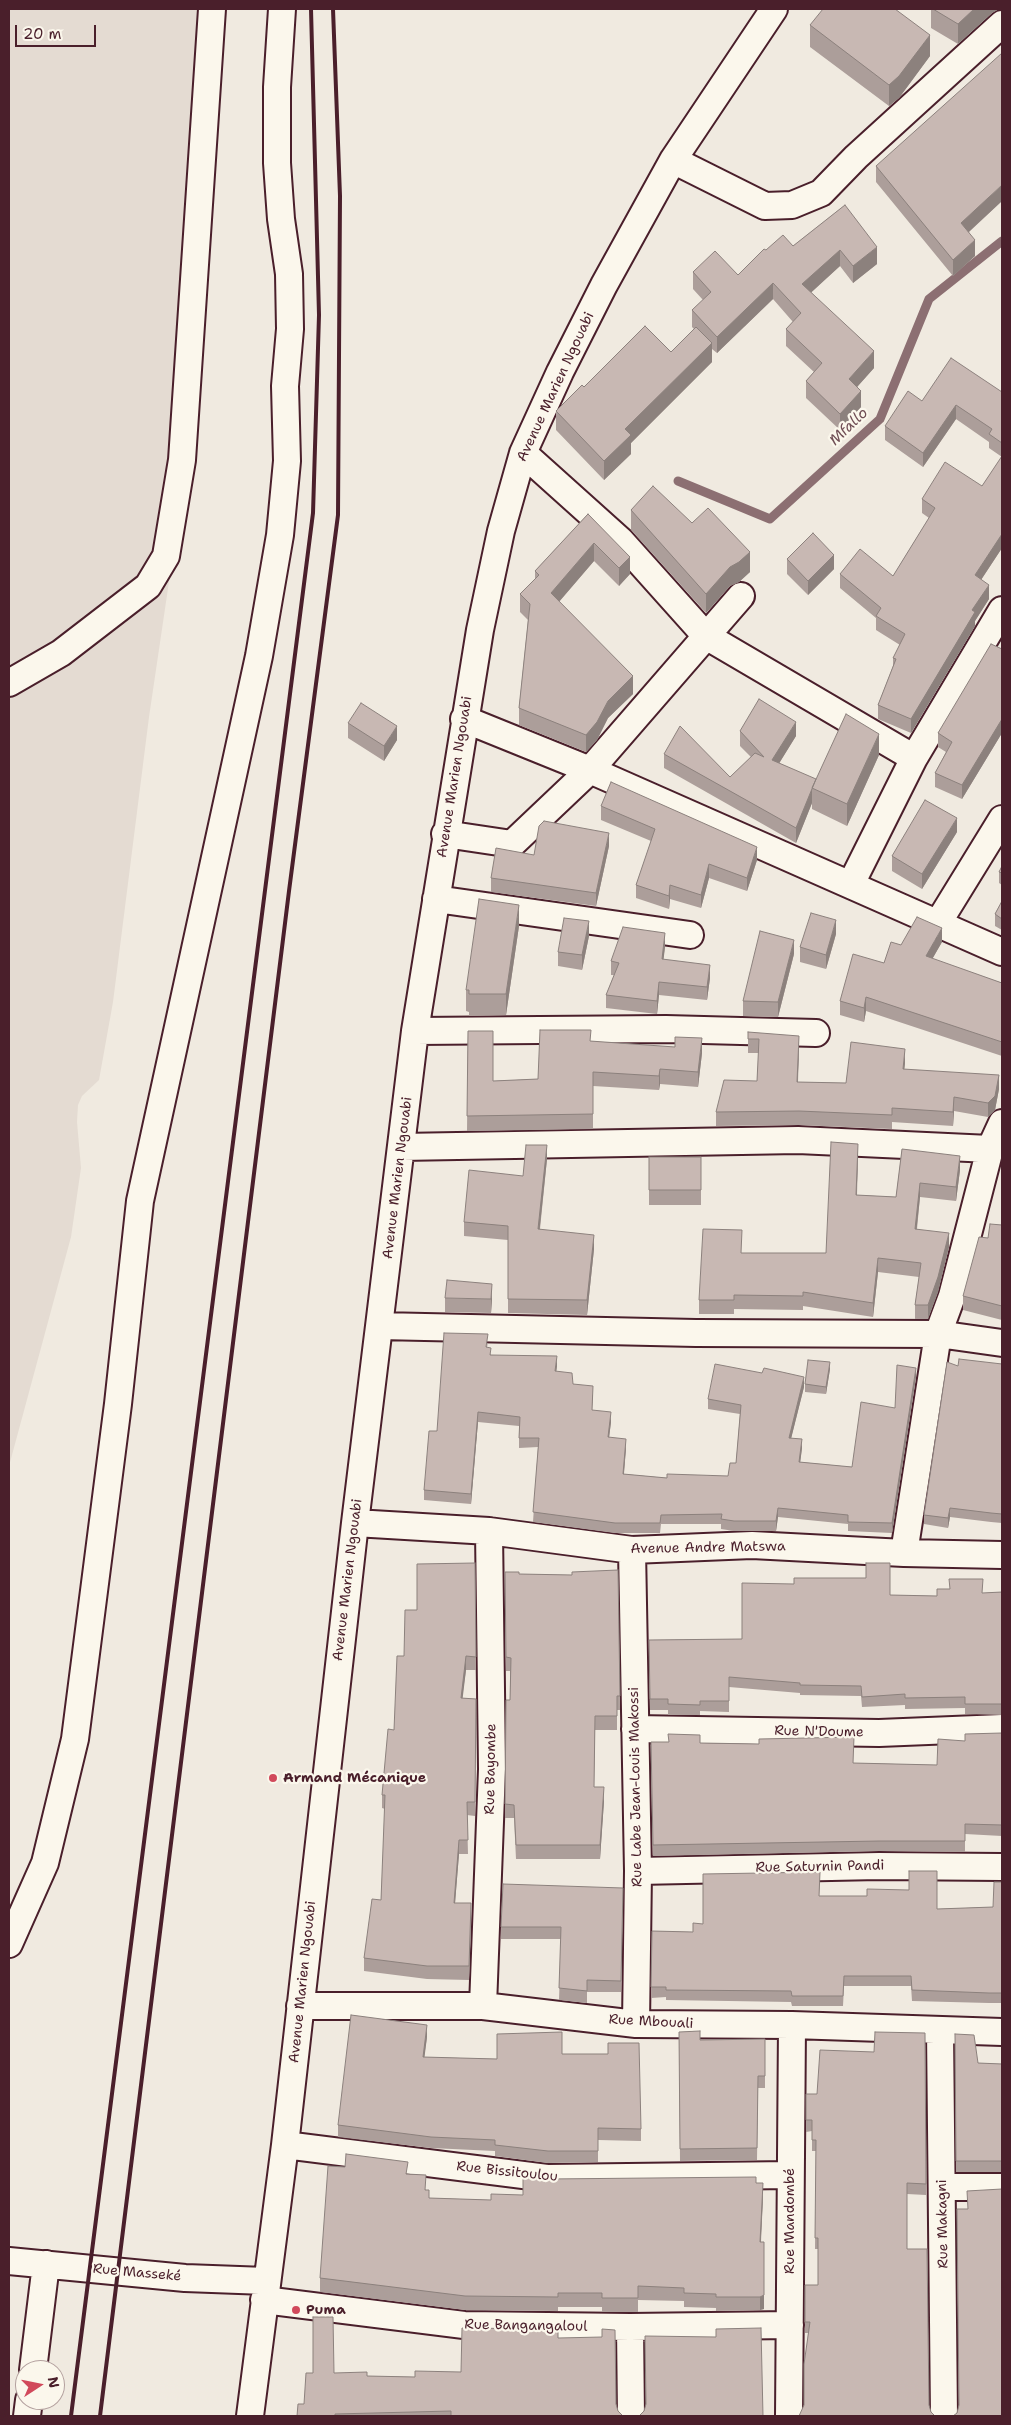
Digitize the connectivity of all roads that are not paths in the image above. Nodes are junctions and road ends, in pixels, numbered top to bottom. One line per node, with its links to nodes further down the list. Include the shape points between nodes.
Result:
1 (212, 9): 10 (street, via 182,460 166,556 148,586 61,653)
2 (282, 9): 38 (street, via 277,163 281,219 290,274 290,329 285,386 287,461 280,535 258,656 140,1202 75,1739 45,1863)
3 (774, 9): 5 (street, Avenue Marien Ngouabi)
4 (1002, 24): 5 (street, via 856,156 820,193 792,205 765,206)
5 (673, 160): 6 (street, Avenue Marien Ngouabi, via 595,303)
6 (523, 453): 9 (street, via 621,541); 11 (street, Avenue Marien Ngouabi, via 497,549)
7 (741, 596): 9 (street)
8 (1002, 610): 12 (street)
9 (706, 636): 12 (street); 13 (street)
10 (9, 683)
11 (464, 719): 13 (street); 15 (street, Avenue Marien Ngouabi)
12 (914, 758): 16 (street)
13 (590, 770): 15 (street, via 512,844); 16 (street)
14 (1002, 819): 18 (street)
15 (445, 834): 17 (street, Avenue Marien Ngouabi)
16 (850, 884): 18 (street)
17 (436, 899): 19 (street); 21 (street, Avenue Marien Ngouabi)
18 (938, 923): 20 (street)
19 (690, 935)
20 (1002, 952)
21 (416, 1031): 22 (street, via 666,1029); 24 (street, Avenue Marien Ngouabi)
22 (816, 1033)
23 (1002, 1123): 25 (street)
24 (401, 1146): 25 (street, via 798,1140); 26 (street, Avenue Marien Ngouabi)
25 (990, 1149): 27 (street, via 952,1296)
26 (380, 1326): 27 (street, via 696,1334); 29 (street, Avenue Marien Ngouabi)
27 (938, 1334): 28 (street); 32 (street)
28 (1002, 1343)
29 (355, 1523): 30 (street, Avenue Andre Matswa); 39 (street, Avenue Marien Ngouabi)
30 (489, 1531): 31 (street, Avenue Andre Matswa); 40 (street, Rue Bayombe, via 492,1769)
31 (632, 1550): 32 (street, Avenue Andre Matswa, via 752,1545); 35 (street, Rue Labe Jean-Louis Makossi)
32 (904, 1553): 33 (street, Avenue Andre Matswa)
33 (1002, 1555)
34 (1002, 1728): 35 (street, Rue N'Doume, via 879,1733)
35 (635, 1729): 37 (street, Rue Labe Jean-Louis Makossi)
36 (1002, 1867): 37 (street, Rue Saturnin Pandi)
37 (638, 1871): 41 (street, Rue Labe Jean-Louis Makossi)
38 (9, 1944)
39 (300, 2006): 40 (street, Rue Mbouali); 45 (street, Avenue Marien Ngouabi)
40 (483, 2006): 41 (street, Rue Mbouali)
41 (636, 2024): 42 (street, Rue Mbouali)
42 (792, 2025): 43 (street, Rue Mbouali); 46 (street, Rue Mandombé)
43 (940, 2031): 44 (street, Rue Mbouali); 47 (street, Rue Makagni)
44 (1002, 2032)
45 (285, 2145): 46 (street, Rue Bissitoulou, via 547,2178); 51 (street, Avenue Marien Ngouabi)
46 (790, 2175): 52 (street, Rue Mandombé)
47 (943, 2187): 48 (street); 58 (street, Rue Makagni)
48 (1002, 2187)
49 (9, 2261): 50 (street, Rue Masseké)
50 (46, 2264): 51 (street, Rue Masseké); 54 (street)
51 (265, 2290): 53 (street, Rue Bangangaloul, via 464,2325); 55 (street, Avenue Marien Ngouabi)
52 (790, 2325): 53 (street, Rue Bangangaloul); 57 (street, Rue Mandombé)
53 (630, 2327): 56 (street)
54 (34, 2360)
55 (250, 2416)
56 (631, 2416)
57 (789, 2416)
58 (944, 2416)

